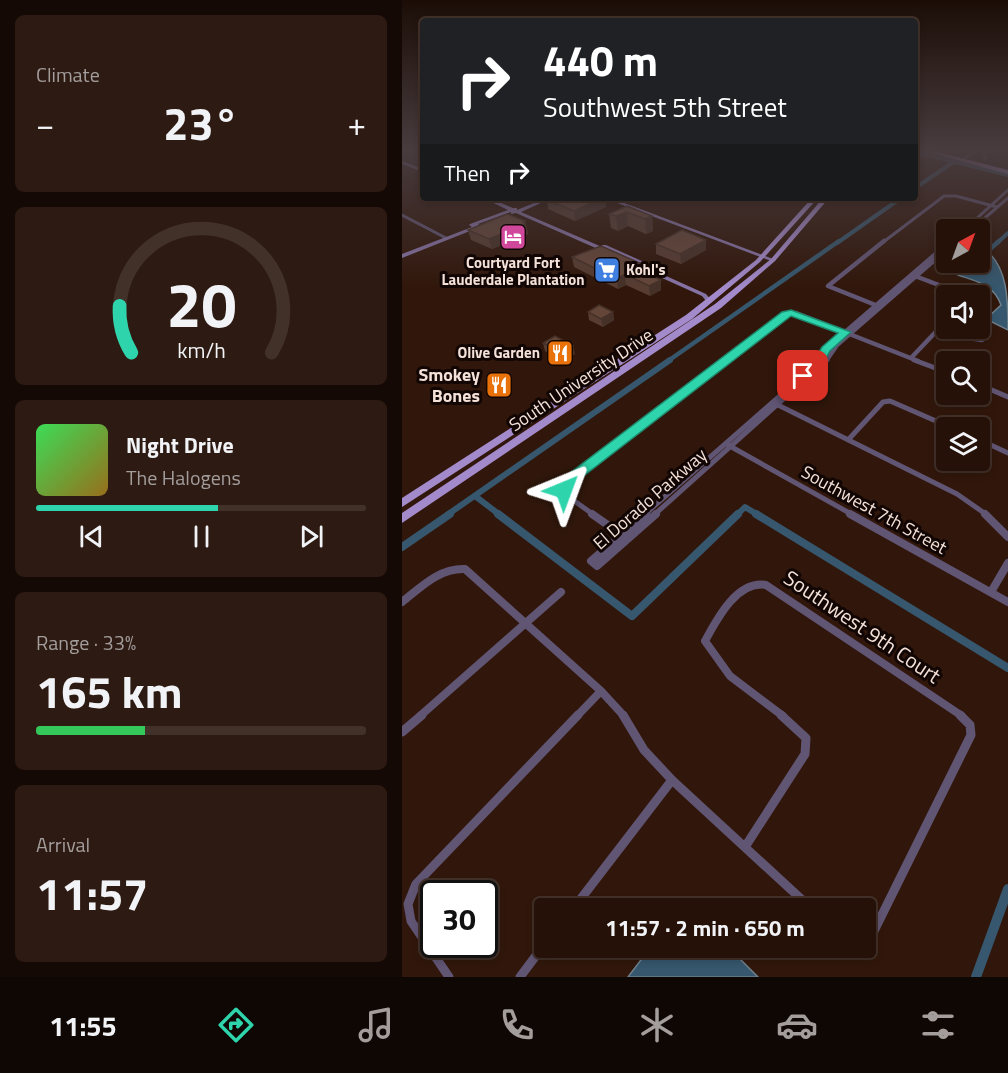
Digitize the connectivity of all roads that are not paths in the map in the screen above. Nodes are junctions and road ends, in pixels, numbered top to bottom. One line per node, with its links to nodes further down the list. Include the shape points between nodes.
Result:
1 (943, 197): 28 (street, via 828,283)
2 (955, 197): 13 (street)
3 (1003, 197): 13 (street)
4 (1008, 198): 13 (street)
5 (493, 201): 14 (street)
6 (500, 201): 14 (street)
7 (536, 201): 14 (street)
8 (542, 201): 14 (street)
9 (614, 201): 22 (street)
10 (812, 201): 22 (main road, South University Drive)
11 (815, 201): 18 (main road, via 817,204)
12 (824, 201): 18 (main road)
13 (994, 207): 16 (street); 17 (street)
14 (516, 210): 19 (street); 27 (street)
15 (402, 215): 19 (street)
16 (978, 219)
17 (982, 219)
18 (796, 234): 24 (main road, South University Drive)
19 (445, 237): 20 (street)
20 (402, 254)
21 (936, 255): 25 (street, El Dorado Parkway)
22 (763, 256): 24 (street); 27 (main road, South University Drive)
23 (936, 258): 25 (street, El Dorado Parkway)
24 (773, 260): 27 (main road, South University Drive)
25 (914, 276): 26 (street); 28 (street, El Dorado Parkway)
26 (938, 285)
27 (715, 301): 43 (main road, South University Drive); 44 (main road, South University Drive)
28 (879, 306): 30 (street, El Dorado Parkway)
29 (936, 332): 33 (street)
30 (849, 333): 33 (street); 37 (street, El Dorado Parkway, via 824,364); 45 (street, via 791,313 785,315 566,483 567,495)
31 (975, 339): 32 (street)
32 (982, 340)
33 (911, 358): 34 (street)
34 (936, 368)
35 (990, 390): 36 (street)
36 (1008, 397)
37 (776, 404): 39 (street); 40 (street, El Dorado Parkway)
38 (936, 421): 39 (street, via 890,401 883,402)
39 (848, 440): 46 (street, via 957,494 993,519)
40 (728, 445): 45 (street, El Dorado Parkway); 50 (street, Southwest 7th Street)
41 (990, 445): 42 (street)
42 (1008, 453)
43 (402, 503)
44 (402, 519)
45 (624, 536): 47 (street, El Dorado Parkway)
46 (1008, 537)
47 (594, 563)
48 (1008, 563): 50 (street)
49 (561, 592): 53 (street)
50 (991, 592): 52 (street, Southwest 7th Street)
51 (402, 602): 53 (street, via 442,572 453,567 465,569)
52 (1008, 602)
53 (526, 623): 54 (street); 55 (street)
54 (601, 691): 56 (street, via 623,715 644,750); 62 (street, via 416,884 408,904 411,921)
55 (402, 732)
56 (672, 780): 57 (street); 58 (street)
57 (745, 847): 59 (street); 60 (street, Southwest 9th Court, via 805,754 806,738 730,676 705,641 711,628 746,587 756,583 795,604 958,712 970,724 971,735)
58 (581, 898)
59 (800, 898)
60 (876, 927)
61 (534, 958): 63 (street)
62 (449, 977)
63 (520, 977)

